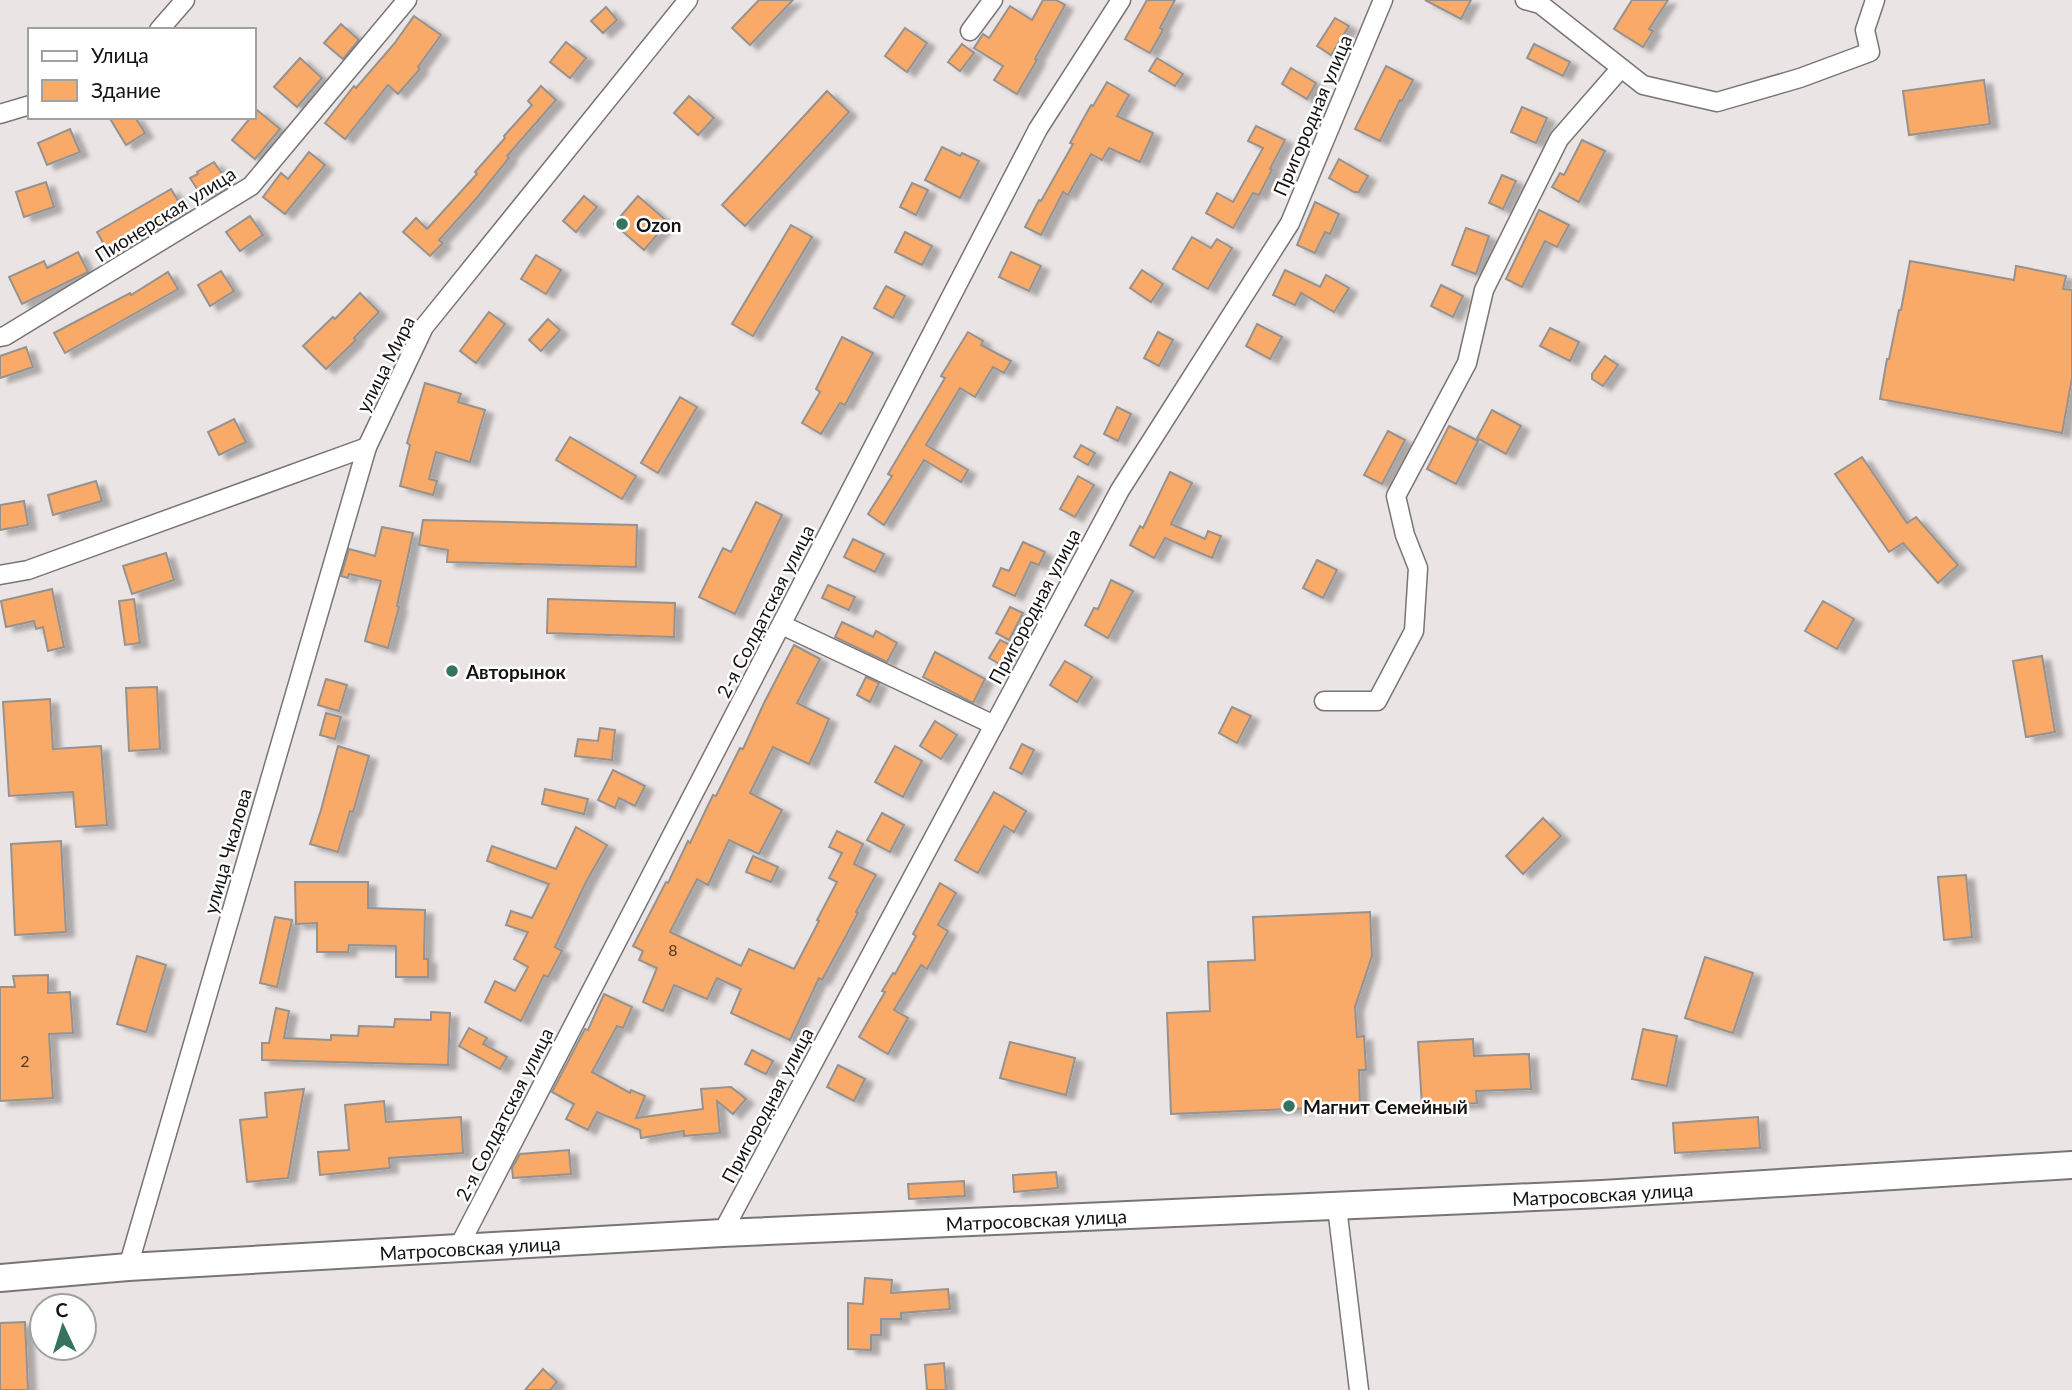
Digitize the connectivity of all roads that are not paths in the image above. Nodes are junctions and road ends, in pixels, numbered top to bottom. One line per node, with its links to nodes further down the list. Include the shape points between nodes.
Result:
1 (185, 0): 9 (street)
2 (407, 0): 14 (street, Пионерская улица, via 251,186)
3 (993, 0): 10 (street)
4 (1121, 0): 17 (street, 2-я Солдатская улица, via 1038,129)
5 (1382, 0): 19 (street, Пригородная улица, via 1290,223 1120,490)
6 (1875, 0): 11 (street, via 1865,30 1870,52 1717,102 1643,85)
7 (685, 1): 15 (street, улица Мира, via 424,327)
8 (1536, 1): 11 (street)
9 (161, 28)
10 (970, 31)
11 (1621, 68): 18 (street, via 1559,139 1484,290 1467,363 1396,496 1418,568 1414,631 1377,701)
12 (28, 106): 13 (street)
13 (0, 114)
14 (0, 337)
15 (367, 447): 16 (street, via 28,569); 24 (street, улица Чкалова)
16 (0, 575)
17 (782, 625): 19 (street); 23 (street, 2-я Солдатская улица)
18 (1324, 701)
19 (994, 725): 22 (street, Пригородная улица)
20 (2072, 1165): 21 (highway, Матросовская улица)
21 (1337, 1207): 22 (highway, Матросовская улица); 26 (street)
22 (722, 1233): 23 (highway, Матросовская улица)
23 (458, 1248): 24 (highway, Матросовская улица)
24 (128, 1267): 25 (highway, Матросовская улица)
25 (0, 1278)
26 (1359, 1390)

